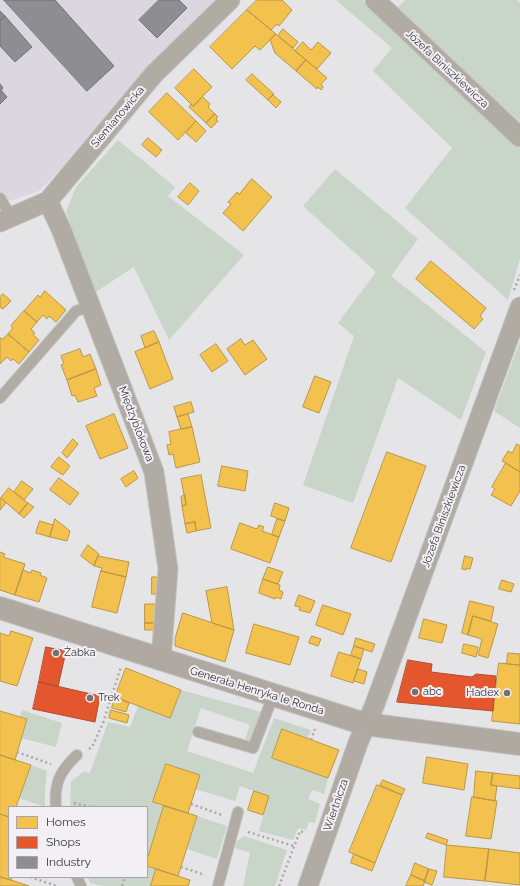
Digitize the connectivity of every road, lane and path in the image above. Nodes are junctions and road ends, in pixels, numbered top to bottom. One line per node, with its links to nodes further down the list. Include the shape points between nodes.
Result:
1 (230, 0): 5 (street, Siemianowicka, via 154,74)
2 (375, 0): 3 (street, Józefa Biniszkiewicza)
3 (520, 137)
4 (0, 198): 6 (lane)
5 (48, 201): 6 (street, Siemianowicka); 7 (street, Międzyblokowa, via 62,228)
6 (6, 220)
7 (91, 306): 9 (lane, via 76,311); 11 (street, Międzyblokowa, via 154,472 168,568)
8 (520, 307): 14 (street, Józefa Biniszkiewicza, via 375,704)
9 (0, 398)
10 (0, 608): 11 (street, Generała Henryka le Ronda)
11 (159, 660): 13 (street, Generała Henryka le Ronda)
12 (123, 663): 20 (path, via 103,723 92,747)
13 (273, 696): 14 (street, Generała Henryka le Ronda); 16 (lane, via 253,748)
14 (365, 724): 18 (street, Generała Henryka le Ronda); 37 (street, Wiertnicza)
15 (315, 728): 17 (path)
16 (198, 732)
17 (311, 740)
18 (520, 744)
19 (17, 752): 21 (path)
20 (77, 755): 24 (lane, via 63,768 58,781)
21 (34, 758)
22 (74, 803): 25 (path)
23 (190, 804): 26 (path)
24 (56, 806)
25 (88, 806)
26 (207, 810)
27 (238, 812): 28 (lane)
28 (234, 827): 29 (path); 36 (lane)
29 (294, 846)
30 (181, 867): 31 (path)
31 (198, 873)
32 (33, 878): 33 (path)
33 (42, 881): 34 (path); 35 (path)
34 (41, 886)
35 (58, 886)
36 (218, 886)
37 (308, 886)

